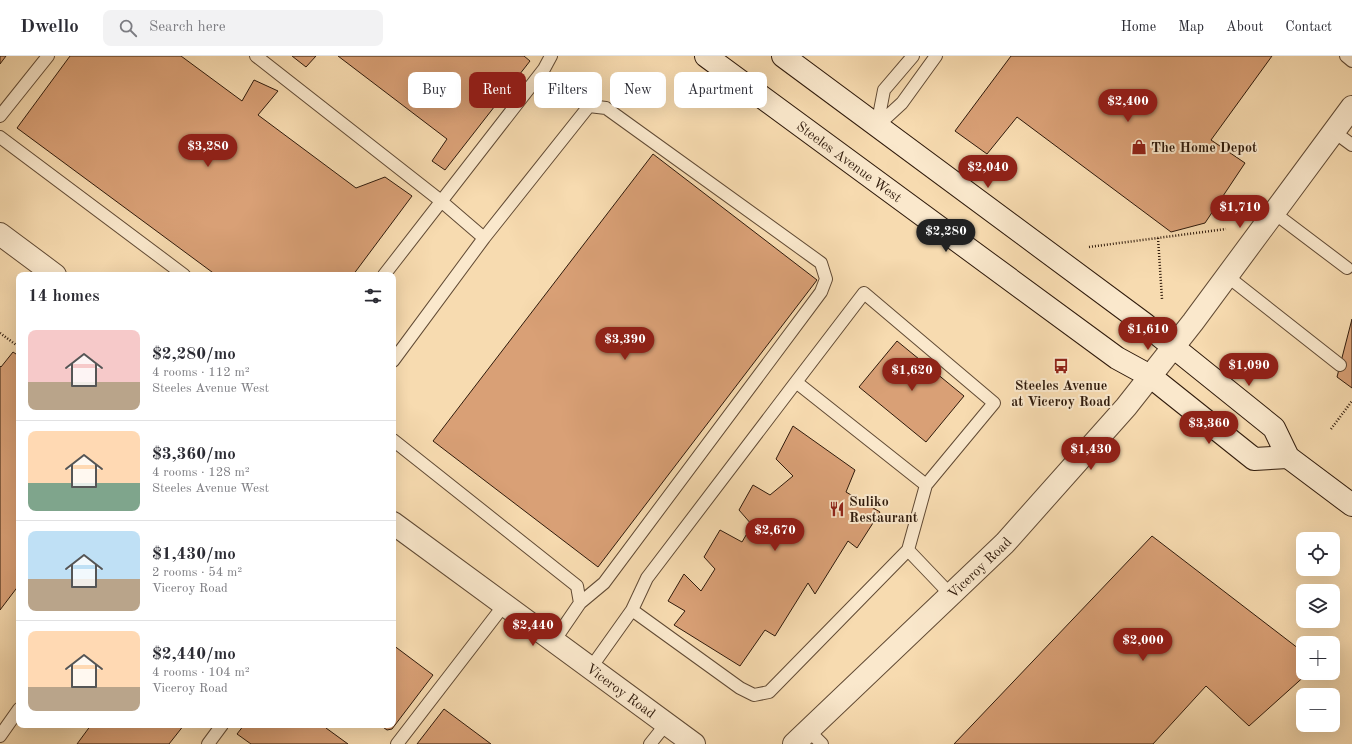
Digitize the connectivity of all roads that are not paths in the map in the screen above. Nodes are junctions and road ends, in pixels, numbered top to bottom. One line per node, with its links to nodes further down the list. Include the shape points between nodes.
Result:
1 (48, 56): 11 (lane)
2 (256, 56): 16 (lane)
3 (551, 56): 16 (lane, via 544,69)
4 (706, 56): 28 (main road, Steeles Avenue West, via 1117,358)
5 (783, 56): 12 (main road)
6 (913, 56): 12 (lane, via 884,90)
7 (936, 56): 12 (lane, via 902,103)
8 (1346, 56): 9 (lane)
9 (1352, 61)
10 (1352, 107): 13 (main road, Viceroy Road)
11 (0, 116)
12 (877, 126): 25 (main road)
13 (1333, 132): 15 (lane); 17 (main road, Viceroy Road)
14 (0, 137): 22 (lane)
15 (1352, 145)
16 (441, 201): 19 (lane); 23 (lane)
17 (1273, 212): 20 (lane); 24 (main road, Viceroy Road)
18 (0, 234): 21 (main road)
19 (484, 238): 26 (lane); 37 (lane, via 589,106 606,108 821,264 826,279 821,292 604,583)
20 (1347, 268)
21 (51, 272)
22 (180, 272)
23 (386, 272)
24 (1227, 276): 25 (main road, Viceroy Road); 27 (lane)
25 (1172, 347): 28 (main road, Viceroy Road); 31 (main road, via 1274,428)
26 (396, 357)
27 (1340, 365)
28 (1150, 376): 31 (main road, Steeles Avenue West, via 1254,459); 36 (main road, Viceroy Road, via 1126,407 1010,537)
29 (796, 382): 32 (lane); 32 (lane, via 864,293 994,403); 39 (lane, via 647,578)
30 (396, 442): 37 (lane, via 577,586)
31 (1288, 457): 33 (main road)
32 (926, 485): 35 (lane)
33 (1352, 505)
34 (396, 525): 38 (main road, Viceroy Road)
35 (908, 550): 36 (lane); 39 (lane, via 769,692 754,695 740,688)
36 (950, 594): 46 (main road, Viceroy Road)
37 (580, 602): 40 (lane)
38 (504, 605): 40 (main road, Viceroy Road); 48 (lane)
39 (632, 610): 41 (lane)
40 (554, 641): 41 (main road, Viceroy Road)
41 (590, 669): 43 (main road, Viceroy Road)
42 (16, 713): 45 (lane)
43 (666, 724): 49 (lane); 50 (main road, Viceroy Road)
44 (220, 728): 47 (lane)
45 (0, 736)
46 (808, 739)
47 (208, 744)
48 (397, 744)
49 (650, 744)
50 (694, 744)

